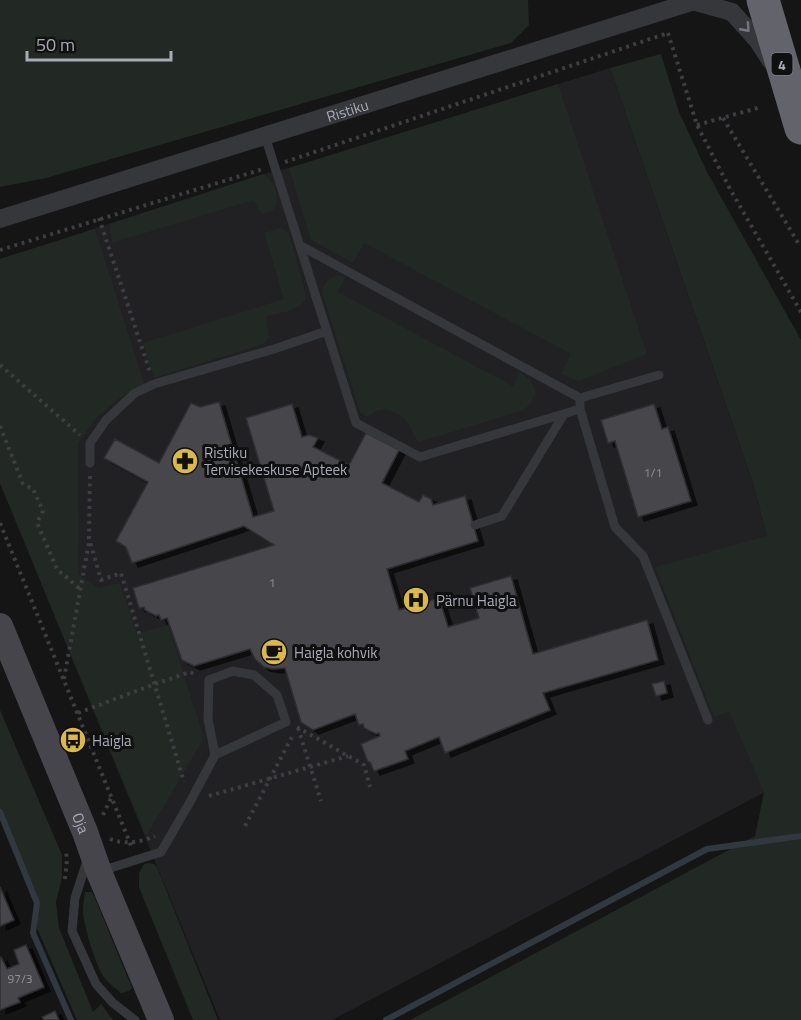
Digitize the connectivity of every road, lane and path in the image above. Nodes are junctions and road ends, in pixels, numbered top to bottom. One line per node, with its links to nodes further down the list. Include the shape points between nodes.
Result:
1 (763, 0): 3 (highway, 4)
2 (697, 1): 3 (street, Ristiku, one-way to 3, via 732,12 758,41); 8 (street, Ristiku)
3 (791, 94): 7 (highway, 4)
4 (761, 107): 5 (path)
5 (723, 118): 6 (path); 13 (path)
6 (697, 125): 9 (path, via 668,33); 15 (path)
7 (801, 128)
8 (265, 136): 9 (lane); 11 (street, Ristiku)
9 (275, 165): 10 (path); 12 (lane)
10 (99, 218): 14 (path); 19 (path)
11 (0, 219)
12 (301, 246): 16 (lane); 20 (lane)
13 (800, 246)
14 (0, 250)
15 (801, 312)
16 (327, 331): 19 (lane); 22 (lane, via 356,423 420,457)
17 (0, 365): 24 (path)
18 (659, 375): 20 (lane)
19 (154, 384): 24 (lane, via 135,393 113,413)
20 (580, 399): 21 (lane)
21 (580, 409): 22 (lane); 35 (lane, via 615,528 643,556)
22 (564, 414): 27 (lane, via 502,516)
23 (0, 426): 29 (path, via 22,484 33,489 44,511 37,523 57,569)
24 (90, 443): 25 (lane)
25 (90, 463): 28 (path)
26 (0, 524): 31 (path)
27 (475, 525)
28 (89, 538): 29 (path); 33 (path, via 101,580 121,573)
29 (81, 590): 31 (path)
30 (0, 626): 51 (street, Oja)
31 (64, 679): 34 (path)
32 (209, 680): 33 (path, via 190,672); 36 (lane, via 233,671 254,675 277,695); 38 (lane, via 208,719)
33 (155, 684): 34 (path); 45 (path)
34 (78, 712): 43 (path)
35 (708, 720)
36 (286, 722): 37 (path); 38 (lane)
37 (297, 727): 39 (path); 40 (path); 41 (path)
38 (214, 755): 45 (lane)
39 (348, 756): 40 (path); 42 (path, via 364,765)
40 (310, 766): 41 (path); 44 (path)
41 (269, 778): 45 (path); 47 (path)
42 (370, 787)
43 (111, 797): 46 (path); 50 (path)
44 (321, 801)
45 (190, 802): 52 (lane, via 161,852)
46 (102, 817)
47 (244, 826)
48 (160, 827): 50 (path, via 155,836)
49 (66, 841): 53 (path)
50 (129, 842): 51 (path, via 116,842); 52 (path)
51 (98, 852): 52 (lane); 54 (lane, via 75,898 72,931 96,984); 55 (street, Oja)
52 (136, 860)
53 (65, 883)
54 (135, 1020)
55 (161, 1020)

